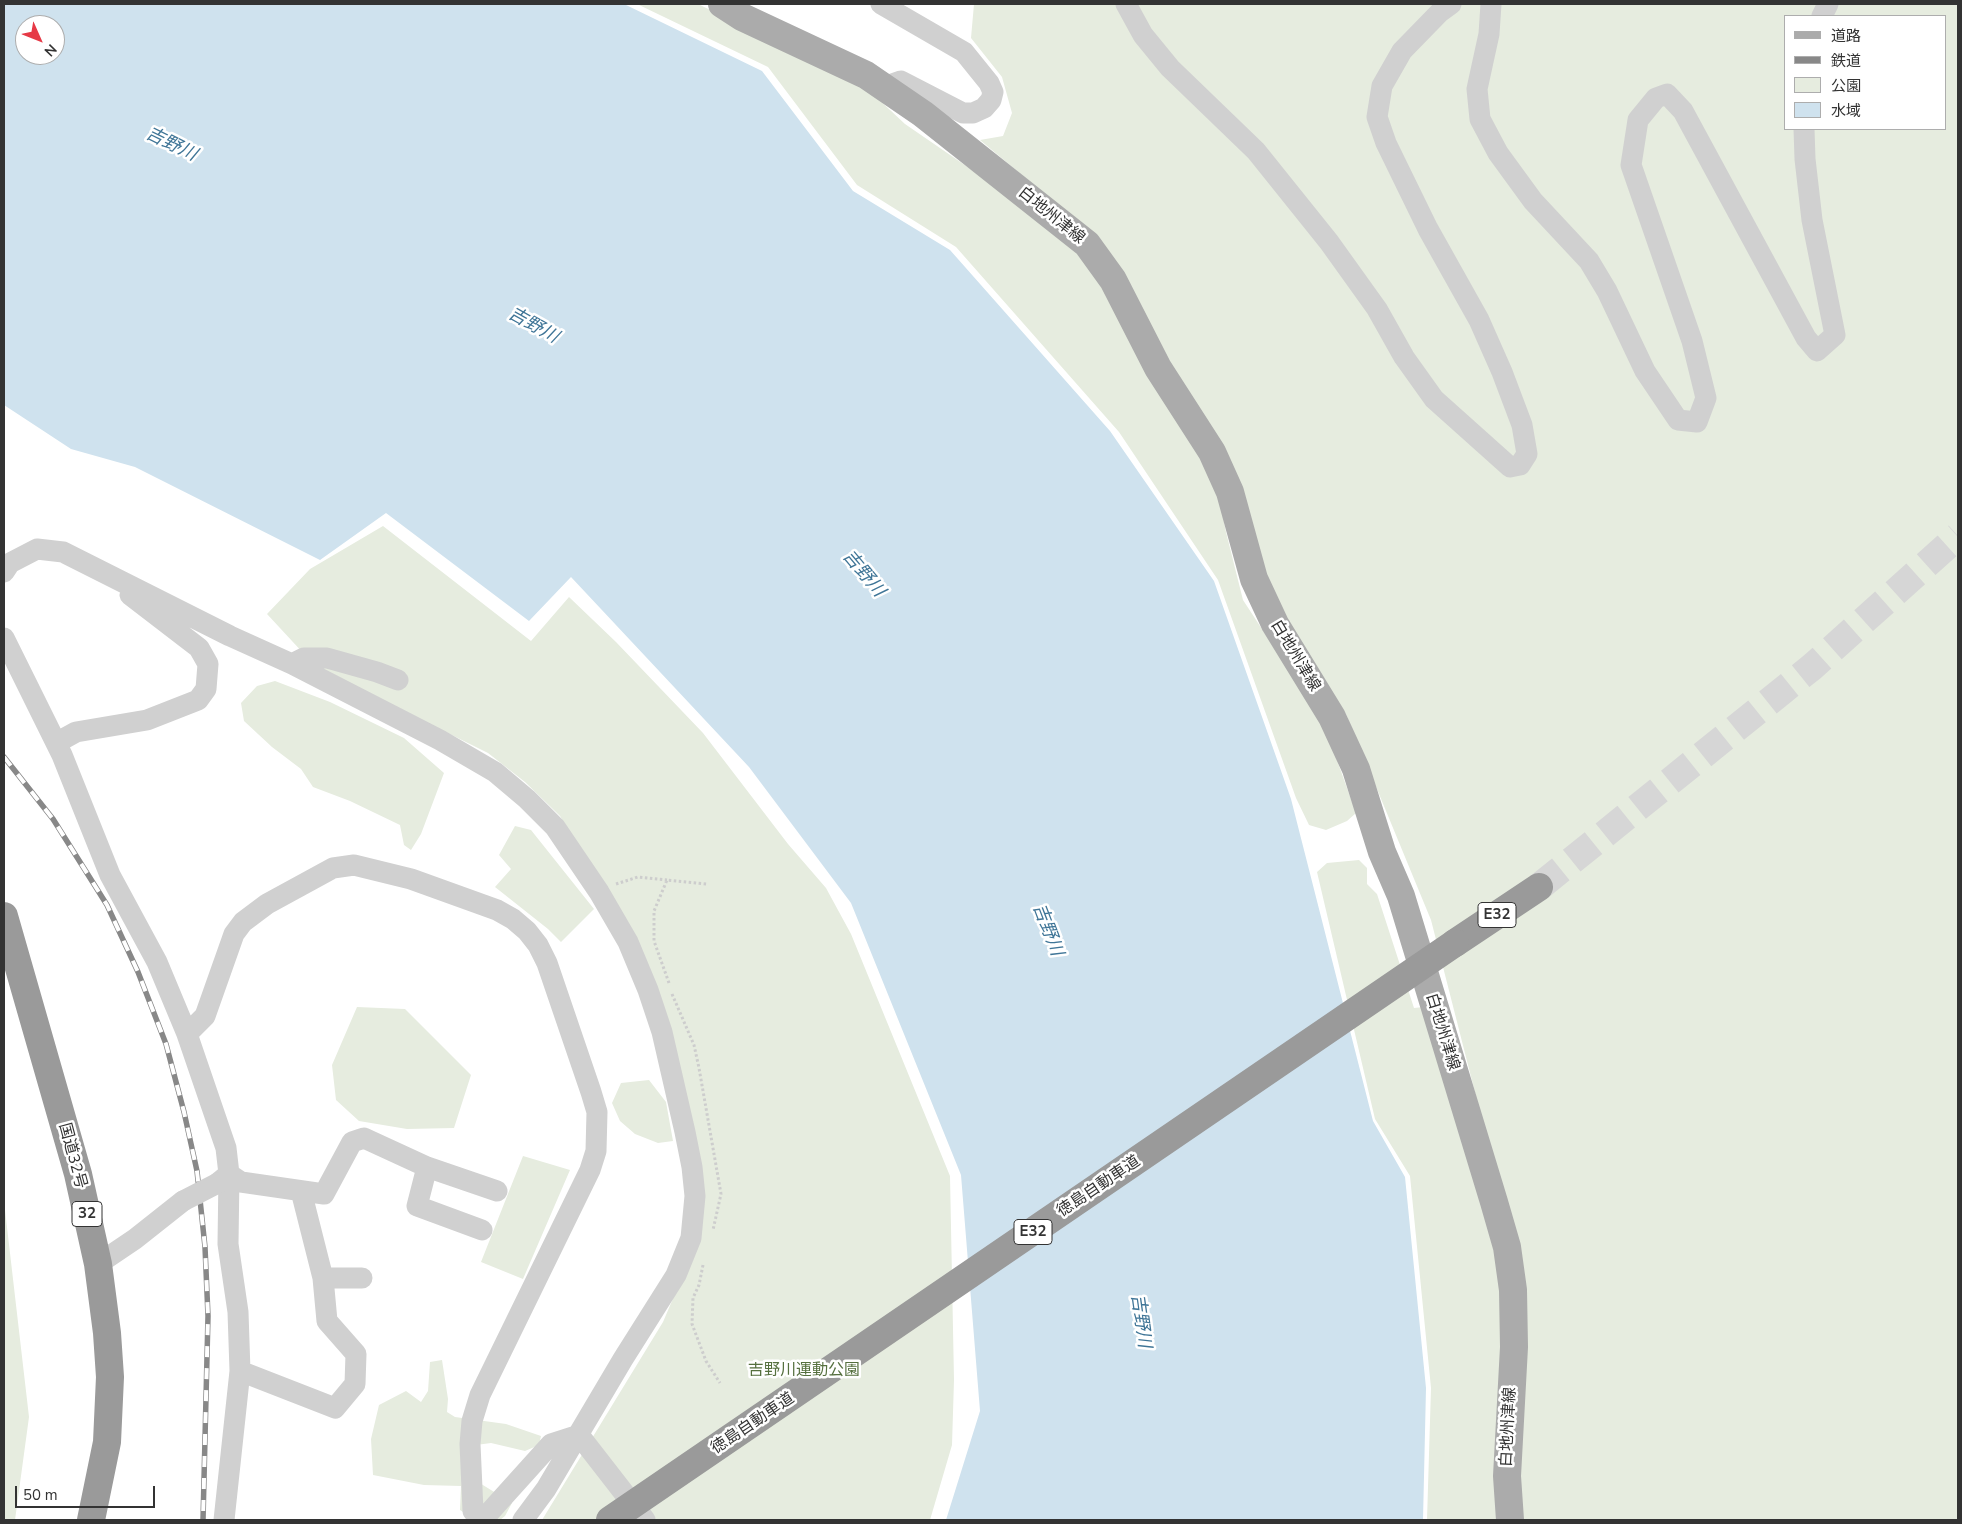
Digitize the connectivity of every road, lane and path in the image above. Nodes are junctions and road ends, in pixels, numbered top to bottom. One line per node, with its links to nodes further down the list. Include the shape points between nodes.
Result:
1 (722, 4): 6 (main road, 白地州津線)
2 (881, 4): 6 (street, via 964,52 993,92 984,108 974,113 963,112 901,81)
3 (1126, 4): 4 (street, via 1143,36 1170,68 1256,151 1330,242 1434,399 1510,467 1520,465 1527,454 1522,425 1502,372 1479,320 1428,229 1386,143 1377,117 1382,86 1402,50)
4 (1451, 4)
5 (1491, 4): 7 (street, via 1489,34 1477,89 1480,119 1498,153 1533,201 1589,261 1607,291 1644,370 1678,420 1698,422 1706,398 1692,341 1631,165 1638,120 1656,98 1667,94 1682,111 1806,338 1817,351 1835,335 1812,220)
6 (884, 87): 36 (main road, 白地州津線, via 923,114 1087,244 1113,280 1158,368 1212,452 1230,492 1254,579 1270,615 1332,717 1356,769 1382,852 1401,896 1507,1247 1513,1290 1514,1347 1507,1476)
7 (1804, 130)
8 (4, 572): 9 (street, via 10,564 37,549 63,552)
9 (124, 581): 11 (street); 13 (street, via 130,595 205,656 209,676 206,689 198,700 147,720 76,732)
10 (4, 638): 13 (street)
11 (292, 664): 12 (street, via 304,658 327,658); 16 (street, via 495,772 555,827)
12 (398, 680)
13 (56, 743): 18 (street, via 110,875 157,962)
14 (667, 880): 16 (path, via 638,877)
15 (1539, 887): 34 (highway, 徳島自動車道 / E32, bridge)
16 (599, 892): 30 (street, via 628,942 662,1032 692,1167 695,1196 691,1238 676,1275)
17 (4, 916): 24 (highway, 国道32号 / 32, via 78,1174)
18 (187, 1034): 20 (street, via 226,1148); 30 (street, via 205,1016 234,934 243,922 267,904 333,868 354,865 411,879 497,910 527,931 547,963 591,1092 597,1112 596,1151 590,1170 480,1395 472,1421 470,1444 473,1511 482,1517 487,1515 551,1444)
19 (427, 1168): 21 (street, via 364,1138 352,1142 324,1194); 22 (street); 23 (street, via 417,1206)
20 (224, 1179): 21 (street); 24 (street, bridge, via 183,1201); 28 (street, via 228,1244 238,1312)
21 (301, 1191): 25 (street)
22 (497, 1191)
23 (482, 1230)
24 (98, 1264): 31 (highway, 国道32号 / 32, via 110,1377 107,1442)
25 (322, 1278): 26 (street); 28 (street, via 327,1321 356,1354 355,1384 335,1408)
26 (362, 1278)
27 (699, 1285): 29 (path, via 693,1298 692,1324 706,1361)
28 (240, 1371): 32 (street)
29 (720, 1383)
30 (579, 1435): 33 (street); 35 (street)
31 (91, 1520)
32 (224, 1520)
33 (523, 1520)
34 (610, 1520)
35 (645, 1520)
36 (1510, 1520)

